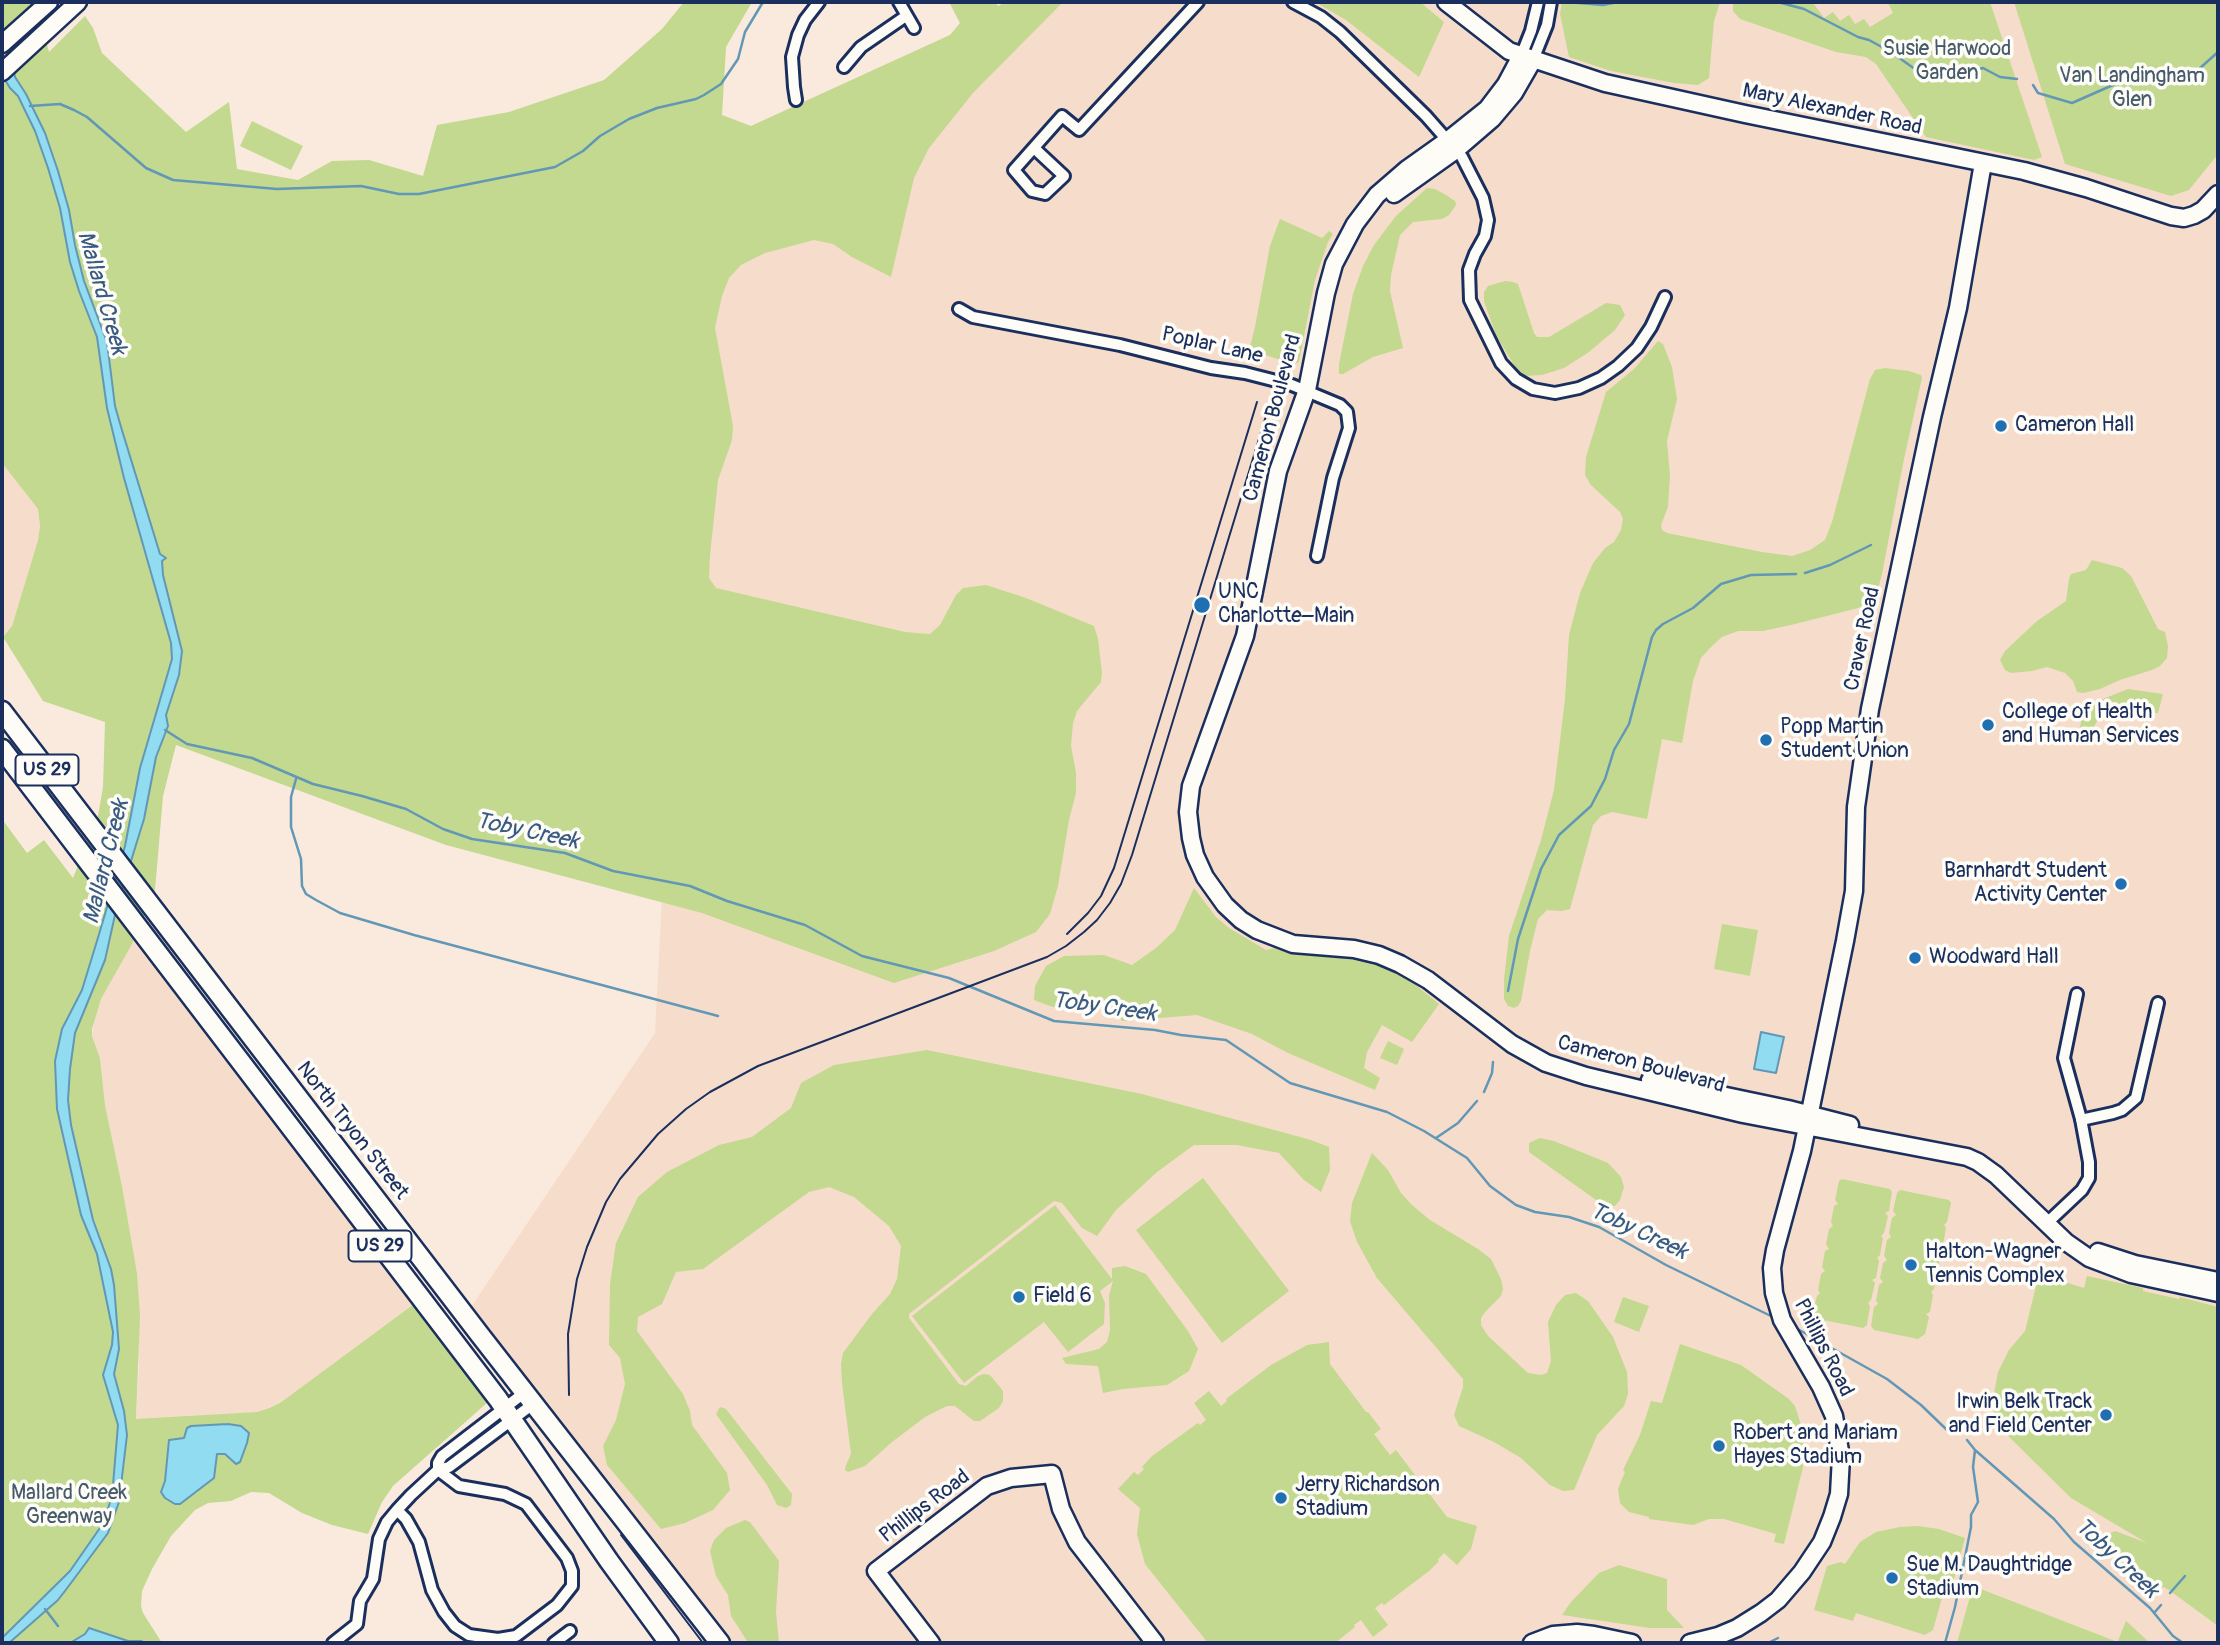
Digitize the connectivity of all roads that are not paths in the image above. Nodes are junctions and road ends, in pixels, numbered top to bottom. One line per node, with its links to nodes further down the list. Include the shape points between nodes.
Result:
1 (49, 2): 12 (street)
2 (78, 2): 15 (street)
3 (818, 2): 16 (street, via 805,20 792,57)
4 (899, 2): 10 (street)
5 (1198, 2): 18 (street, via 1079,130 1062,116)
6 (1293, 2): 17 (street, via 1340,32)
7 (1446, 2): 13 (street, Mary Alexander Road, via 1502,47)
8 (1538, 2): 13 (street, Cameron Boulevard)
9 (1551, 2): 13 (street, Cameron Boulevard, via 1547,25)
10 (906, 16): 11 (street); 14 (street, via 861,47)
11 (914, 29)
12 (7, 39)
13 (1527, 58): 17 (street, Cameron Boulevard, via 1519,86 1500,110); 19 (street, Mary Alexander Road, via 1633,90)
14 (844, 67)
15 (2, 72)
16 (796, 100)
17 (1452, 145): 21 (street, via 1481,192 1488,213 1486,232 1469,270 1470,300 1501,363 1520,382 1559,393 1601,377 1637,348); 23 (street, Cameron Boulevard, via 1393,195 1356,242 1343,270)
18 (1034, 148): 18 (street, via 1013,170 1032,191 1045,194 1064,176)
19 (1983, 163): 20 (street, Mary Alexander Road, via 2179,217 2199,213); 31 (street, Craver Road, via 1958,308 1870,709 1856,807 1854,891)
20 (2218, 194)
21 (1665, 297)
22 (959, 309): 23 (street, Poplar Lane, via 973,317 1120,345)
23 (1312, 392): 24 (street, Poplar Lane, via 1344,408 1349,422); 31 (street, Cameron Boulevard, via 1244,657 1205,776 1199,813 1202,838 1224,888 1245,911 1290,933 1357,940 1401,953 1431,969 1526,1041 1572,1061)
24 (1317, 556)
25 (2, 711): 28 (main road, North Tryon Street / US 29)
26 (2, 724): 28 (main road)
27 (2, 750): 37 (main road, US 29)
28 (41, 763): 36 (main road, North Tryon Street / US 29)
29 (2077, 994): 32 (street, via 2064,1058)
30 (2158, 1003): 32 (street, via 2136,1098 2122,1110)
31 (1808, 1121): 33 (street, Cameron Boulevard, via 1917,1137 1975,1151 1998,1166); 49 (street, Phillips Road, via 1774,1250 1773,1285 1782,1320 1834,1416 1840,1484 1829,1527 1788,1590 1749,1622)
32 (2081, 1121): 33 (street, via 2088,1183)
33 (2049, 1221): 34 (street, Cameron Boulevard, via 2097,1252); 35 (street, Cameron Boulevard, via 2072,1247 2103,1265)
34 (2218, 1281)
35 (2218, 1293)
36 (528, 1398): 37 (street); 44 (main road, North Tryon Street / US 29)
37 (509, 1413): 38 (street, via 442,1456); 43 (main road, US 29)
38 (438, 1470): 39 (street); 39 (street, via 460,1486 505,1494 526,1504 570,1565 573,1582 562,1601 509,1638 486,1639 462,1631 437,1600 419,1542)
39 (397, 1510): 41 (street, via 381,1534 374,1574 361,1599 357,1624)
40 (570, 1631): 42 (street)
41 (333, 1643)
42 (554, 1643)
43 (669, 1643)
44 (720, 1643)
45 (931, 1643): 46 (street, Phillips Road, via 876,1571 981,1489 1011,1478 1052,1474 1062,1514 1077,1542)
46 (1154, 1643)
47 (1532, 1643): 48 (street, via 1577,1633)
48 (1632, 1643)
49 (1689, 1643)

